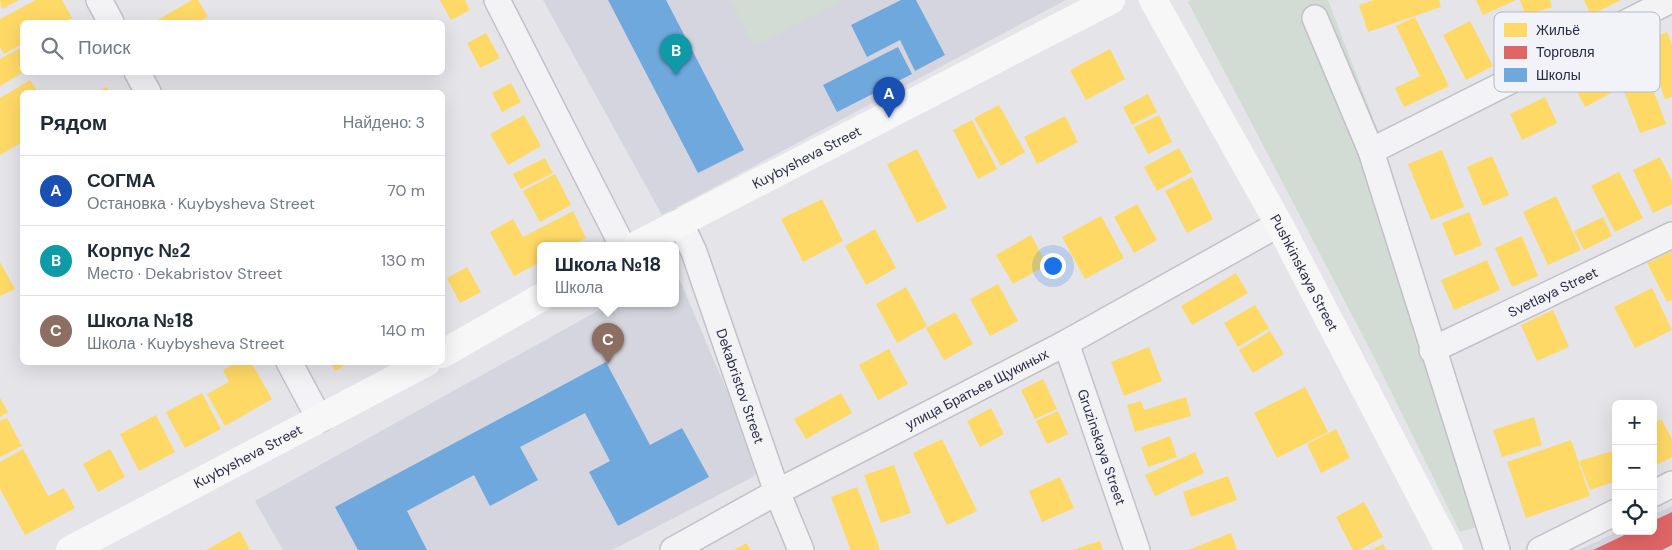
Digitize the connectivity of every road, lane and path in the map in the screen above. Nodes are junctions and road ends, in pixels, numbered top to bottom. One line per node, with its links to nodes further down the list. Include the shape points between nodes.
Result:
1 (99, 0): 8 (street)
2 (497, 0): 16 (street)
3 (1111, 0): 13 (street, Kuybysheva Street)
4 (1153, 0): 14 (street, Pushkinskaya Street)
5 (1671, 0): 6 (street)
6 (1647, 12)
7 (1315, 18): 12 (street)
8 (110, 20)
9 (139, 75): 11 (street)
10 (1494, 89): 12 (street)
11 (147, 90)
12 (1371, 151): 20 (street)
13 (680, 222): 17 (street, Kuybysheva Street); 26 (street, Dekabristov Street, via 694,252)
14 (1279, 224): 19 (street, улица Братьев Щукиных); 33 (street, Pushkinskaya Street)
15 (1672, 235): 20 (street, Svetlaya Street)
16 (620, 242)
17 (643, 242)
18 (537, 300): 21 (street)
19 (1066, 343): 26 (street, улица Братьев Щукиных); 32 (street, Gruzinskaya Street)
20 (1432, 350): 34 (street)
21 (445, 352)
22 (291, 365): 24 (street)
23 (421, 365): 24 (street, Kuybysheva Street)
24 (322, 419): 29 (street, Kuybysheva Street)
25 (1672, 484): 27 (street)
26 (777, 492): 30 (street, улица Братьев Щукиных); 31 (street, Dekabristov Street)
27 (1657, 492)
28 (1612, 514): 35 (street)
29 (70, 550)
30 (673, 550)
31 (801, 550)
32 (1137, 550)
33 (1449, 550)
34 (1497, 550)
35 (1540, 550)

